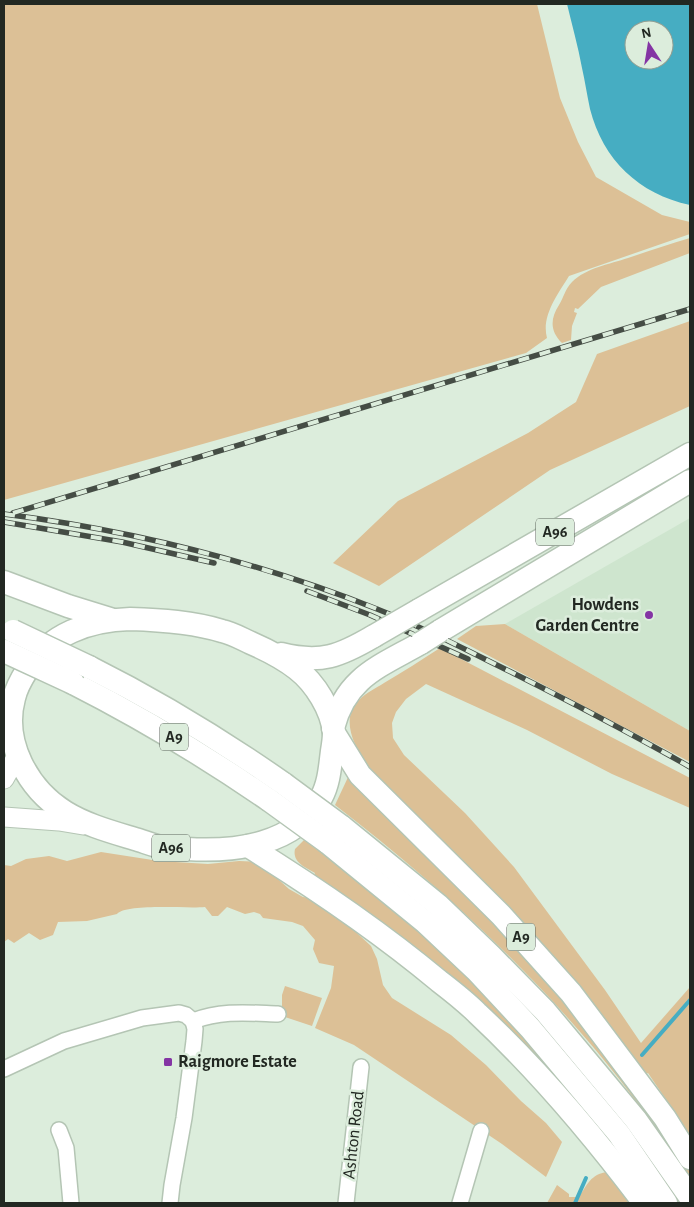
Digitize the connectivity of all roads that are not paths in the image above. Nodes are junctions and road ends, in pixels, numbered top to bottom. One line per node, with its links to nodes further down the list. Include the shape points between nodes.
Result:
1 (690, 454): 6 (highway, A96, bridge, via 343,653 299,659)
2 (690, 481): 8 (highway, A96, bridge, via 374,670 354,685 342,702)
3 (4, 582): 4 (highway)
4 (111, 620): 6 (highway, A96, via 159,620 223,631); 7 (highway, A96, via 87,625 57,639 39,653 14,698)
5 (7, 636): 11 (highway, A9, bridge, via 73,683 157,727 221,767); 11 (highway, A9, bridge, via 89,667 179,716 233,749)
6 (273, 652): 8 (highway, A96, via 299,669 312,684 326,707)
7 (7, 723): 9 (highway, A96)
8 (333, 730): 15 (highway, A96, via 327,784 312,812 290,830); 22 (highway, A9, via 360,775 501,915 571,993 665,1118)
9 (17, 756): 10 (main road); 13 (highway, A96, via 32,782 46,797 65,812)
10 (4, 779)
11 (277, 792): 14 (highway, A9, bridge)
12 (4, 817): 13 (main road)
13 (96, 827): 15 (highway, A96, via 165,848 212,850)
14 (334, 834): 23 (highway, A9, via 438,905 492,956 545,1011 636,1120); 29 (highway, A9, via 523,1021 619,1134)
15 (248, 846): 28 (highway, via 304,880 402,949 476,1012 555,1092)
16 (278, 1014): 17 (street, via 234,1013 210,1015)
17 (193, 1021): 19 (street, via 178,1013 142,1018 73,1038); 25 (street, via 194,1041)
18 (361, 1067): 26 (street, Ashton Road)
19 (4, 1069)
20 (59, 1130): 24 (street, via 66,1148)
21 (481, 1131): 27 (street)
22 (690, 1158)
23 (690, 1197)
24 (71, 1203)
25 (170, 1203)
26 (346, 1203)
27 (460, 1203)
28 (644, 1203)
29 (666, 1203)

